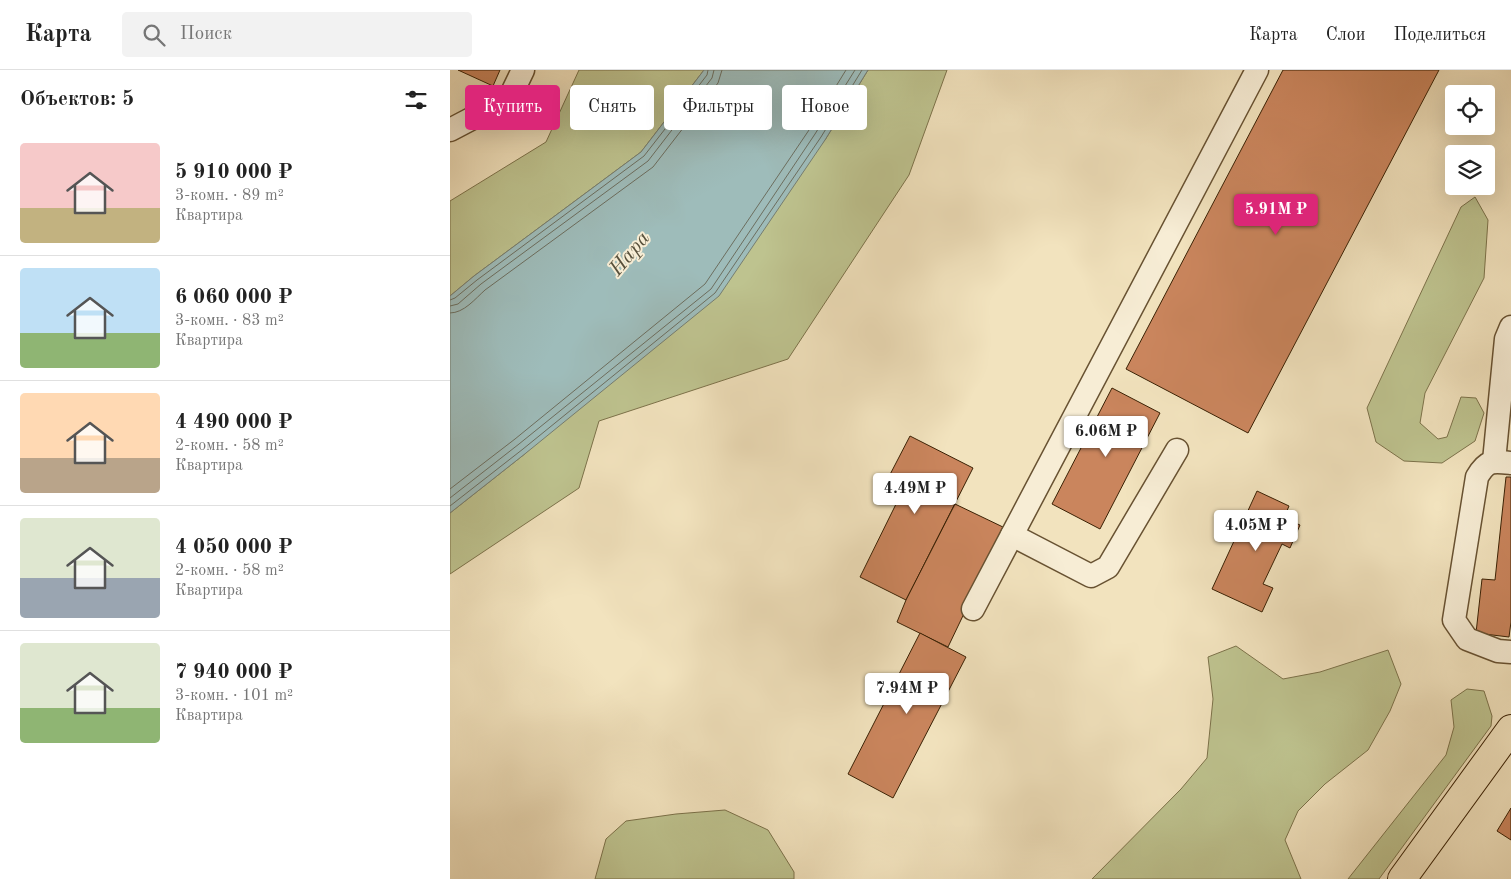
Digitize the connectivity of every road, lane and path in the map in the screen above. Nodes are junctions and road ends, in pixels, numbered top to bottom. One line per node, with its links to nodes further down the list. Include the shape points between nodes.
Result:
1 (523, 70): 3 (lane, via 509,99)
2 (1257, 70): 7 (lane)
3 (450, 130)
4 (1511, 327): 6 (lane, via 1506,339)
5 (1177, 450): 7 (lane, via 1108,567 1091,576)
6 (1503, 462): 9 (lane, via 1483,466 1477,477 1454,620 1467,639 1498,651)
7 (1012, 535): 8 (lane)
8 (973, 609)
9 (1511, 652)
10 (1511, 729): 11 (main road)
11 (1402, 879)

